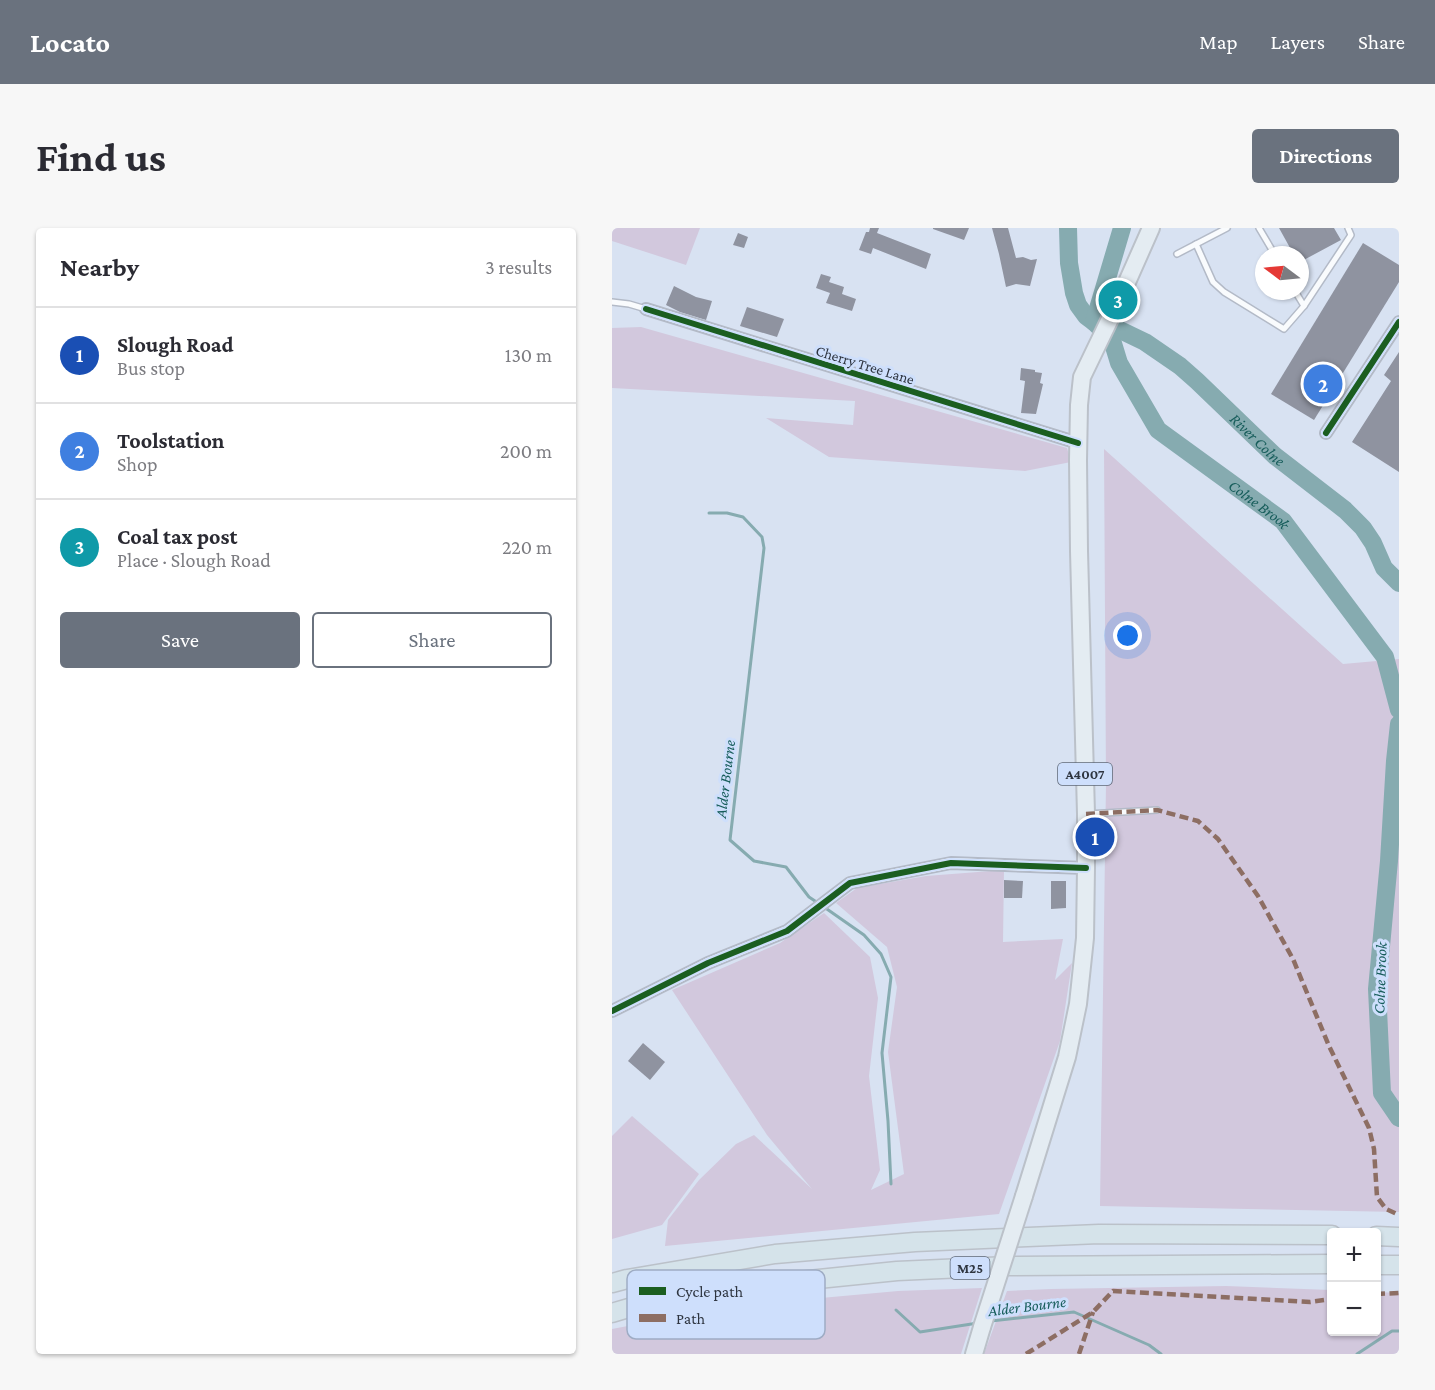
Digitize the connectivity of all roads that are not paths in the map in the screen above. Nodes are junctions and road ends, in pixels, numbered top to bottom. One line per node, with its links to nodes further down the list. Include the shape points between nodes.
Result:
1 (1151, 228): 14 (main road, A4007, via 1082,377)
2 (1227, 228): 5 (lane)
3 (1260, 228): 6 (lane)
4 (1348, 228): 10 (lane, via 1351,235)
5 (1196, 244): 7 (lane); 10 (lane, via 1213,282 1284,329)
6 (1270, 246)
7 (1177, 254)
8 (1300, 300): 10 (lane)
9 (612, 302): 11 (lane)
10 (1304, 306)
11 (646, 309): 14 (street, Cherry Tree Lane)
12 (1399, 322): 13 (street)
13 (1326, 433)
14 (1078, 443): 16 (main road, A4007)
15 (1157, 810): 16 (lane)
16 (1086, 814): 17 (main road, A4007)
17 (1086, 868): 18 (street, via 951,863 850,883 786,931 708,963); 31 (main road, A4007, bridge, via 1085,938 1067,1057)
18 (612, 1011)
19 (1327, 1235): 25 (highway, M25, via 1099,1233 915,1242 775,1254)
20 (1381, 1236): 21 (highway)
21 (1399, 1237)
22 (1327, 1264): 26 (highway, M25, via 1008,1266 897,1270)
23 (1381, 1265): 24 (highway)
24 (1399, 1265)
25 (680, 1270)
26 (825, 1278)
27 (627, 1279): 28 (highway, M25)
28 (612, 1283)
29 (627, 1309): 30 (highway, M25)
30 (612, 1314)
31 (974, 1354)

